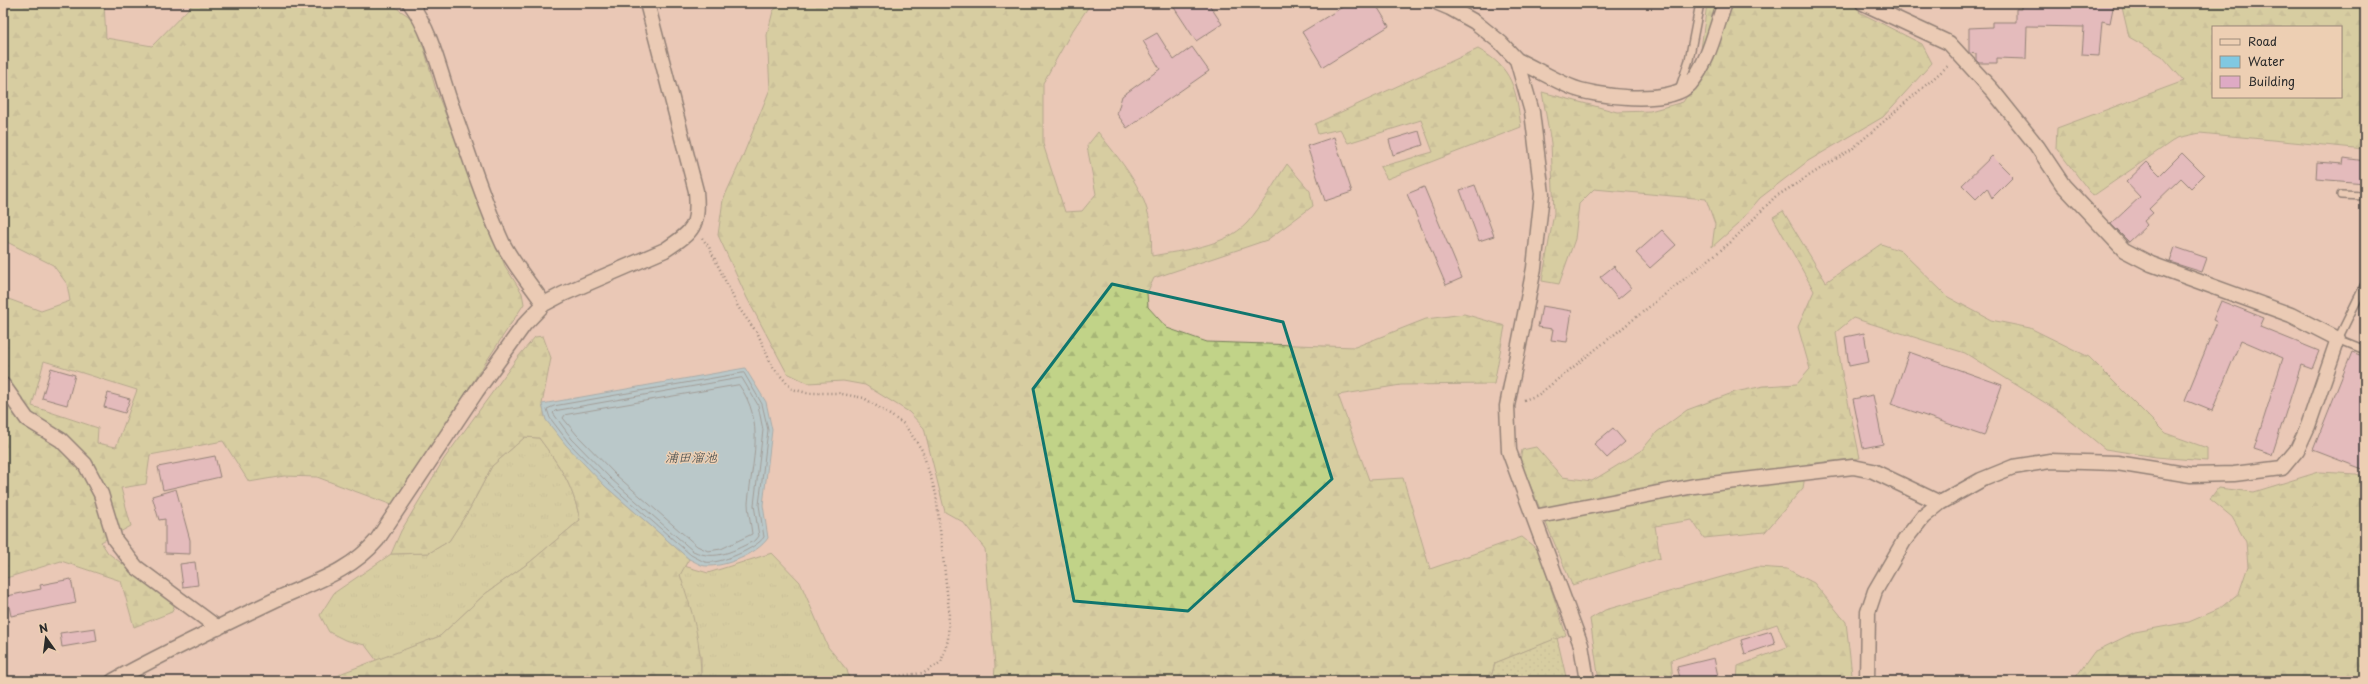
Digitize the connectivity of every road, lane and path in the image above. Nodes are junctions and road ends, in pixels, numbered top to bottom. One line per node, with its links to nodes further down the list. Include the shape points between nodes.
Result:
1 (410, 3): 14 (street, via 433,45 442,79 487,206 504,245)
2 (647, 3): 12 (street, via 696,191 698,213)
3 (1438, 3): 8 (street, via 1475,22)
4 (1700, 3): 9 (lane, via 1689,60)
5 (1725, 3): 9 (street, via 1702,68 1689,85)
6 (1863, 3): 7 (street, via 1949,43)
7 (1960, 55): 15 (street, via 2037,146 2062,185 2124,250 2151,264 2291,315); 18 (path, via 1852,149 1775,197 1731,242 1538,395)
8 (1517, 60): 9 (street, via 1570,87 1634,98 1655,98); 18 (street, via 1532,112 1542,194 1534,268)
9 (1678, 92)
10 (2341, 195): 11 (lane)
11 (2365, 196)
12 (692, 228): 14 (street, via 665,250); 23 (path, via 709,247 738,307 758,334 772,366 792,389 807,393 837,393 864,398 904,424 922,450 936,494 949,610 948,640 941,662 924,673 887,677)
13 (2365, 284): 15 (lane)
14 (544, 304): 21 (street, via 524,325 476,392 365,555 334,574)
15 (2338, 339): 16 (lane); 19 (street, via 2308,426 2297,450 2282,468 2234,474 2192,475 2117,463 2050,461 2013,467 1981,480)
16 (2365, 350)
17 (3, 385): 21 (street, via 27,419 61,440 85,464 101,494 115,540 136,566)
18 (1507, 406): 20 (street, via 1509,451)
19 (1940, 503): 20 (street, via 1873,471 1853,467 1694,486); 25 (street, via 1923,517 1904,541 1875,591 1868,612)
20 (1534, 517): 24 (street, via 1581,646)
21 (218, 628): 22 (street, via 156,657)
22 (113, 681)
23 (881, 681)
24 (1587, 681)
25 (1866, 681)

